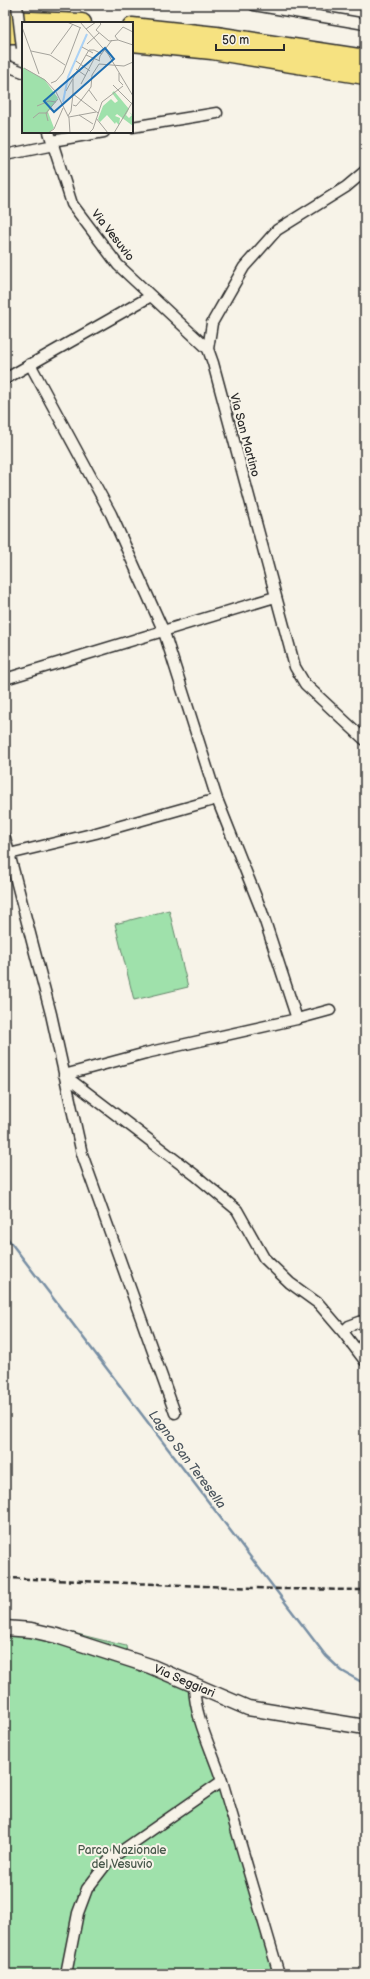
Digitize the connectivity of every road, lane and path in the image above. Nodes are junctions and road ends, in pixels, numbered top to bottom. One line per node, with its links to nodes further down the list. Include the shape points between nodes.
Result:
1 (17, 5): 8 (street, bridge)
2 (254, 5): 5 (street)
3 (5, 20): 4 (highway)
4 (56, 22)
5 (365, 24)
6 (133, 27): 11 (highway, via 216,36)
7 (5, 35): 10 (highway)
8 (22, 38)
9 (133, 42): 14 (highway, via 212,50)
10 (22, 44)
11 (365, 59)
12 (5, 65): 13 (street)
13 (22, 72)
14 (365, 75)
15 (217, 113): 16 (street)
16 (133, 127)
17 (97, 133): 18 (street)
18 (52, 139): 19 (street); 21 (street, Via Vesuvio, via 72,204 118,264)
19 (5, 155)
20 (365, 171): 22 (street, Via San Martino, via 346,187 277,230 261,246 244,267 212,323)
21 (150, 296): 22 (street, Via Vesuvio); 23 (street)
22 (208, 350): 25 (street, Via San Martino)
23 (30, 364): 24 (street); 26 (street, via 111,514)
24 (5, 379)
25 (275, 597): 26 (street); 28 (street, Via San Martino, via 295,667 306,684)
26 (164, 632): 27 (street); 29 (street)
27 (5, 679)
28 (365, 740)
29 (217, 799): 31 (street, via 96,833); 33 (street, via 262,912)
30 (5, 838): 31 (street)
31 (7, 854): 34 (street, via 51,1014)
32 (330, 1010): 33 (street)
33 (297, 1019): 34 (street, via 146,1053)
34 (64, 1075): 36 (street, via 237,1210 264,1258 290,1284 320,1304); 38 (street, via 82,1154)
35 (365, 1320): 36 (street, via 349,1326)
36 (343, 1332): 37 (street)
37 (365, 1361)
38 (175, 1413)
39 (5, 1628): 40 (main road, Via Seggiari, via 57,1636 150,1666)
40 (194, 1686): 41 (main road, Via Seggiari, via 248,1708); 42 (street, via 201,1726)
41 (365, 1727)
42 (222, 1781): 43 (street, via 110,1859 87,1889 82,1901); 44 (street)
43 (66, 1974)
44 (279, 1974)

